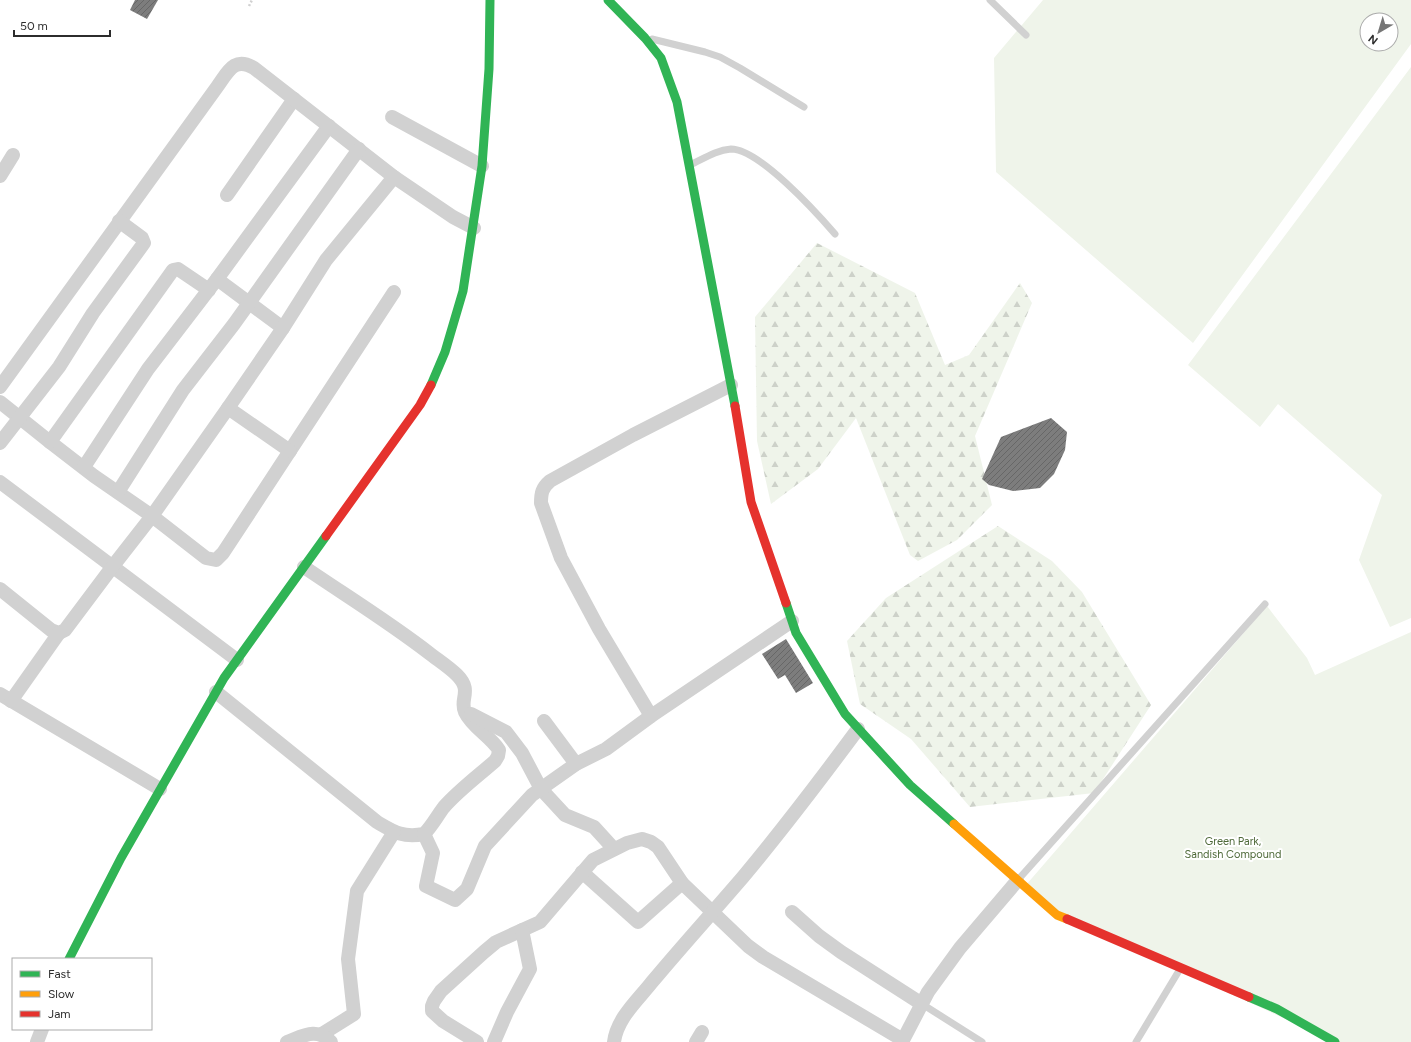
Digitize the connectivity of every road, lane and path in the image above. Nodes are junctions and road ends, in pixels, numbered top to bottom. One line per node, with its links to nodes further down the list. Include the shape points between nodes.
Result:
1 (252, 0): 5 (path)
2 (490, 0): 15 (main road, via 489,68)
3 (608, 0): 7 (main road)
4 (990, 0): 6 (lane)
5 (249, 6)
6 (1026, 35)
7 (645, 38): 9 (lane, via 720,57); 14 (main road, via 661,58 677,102)
8 (294, 99): 11 (street); 18 (street); 19 (street, via 247,64 233,66)
9 (804, 107)
10 (392, 117): 15 (street)
11 (329, 126): 12 (street); 22 (street)
12 (359, 150): 17 (street); 25 (street)
13 (12, 155): 16 (street)
14 (689, 165): 21 (lane, via 718,151 740,151 757,160 806,201); 27 (main road)
15 (482, 166): 20 (main road)
16 (0, 176)
17 (394, 177): 20 (street, via 453,217); 26 (street, via 326,260)
18 (227, 195)
19 (119, 222): 28 (street); 31 (street, via 142,238 144,243 92,313 59,366)
20 (474, 228): 40 (main road, via 463,291 433,382 420,405)
21 (835, 234)
22 (218, 279): 23 (street); 25 (street)
23 (209, 290): 33 (street, via 178,269 173,270); 35 (street, via 148,368)
24 (394, 292): 34 (street)
25 (249, 303): 26 (street); 37 (street, via 183,390)
26 (283, 328): 30 (street)
27 (731, 385): 43 (main road, via 751,502); 49 (street, via 633,434 557,477 544,487 541,493 541,503 561,558 599,629)
28 (0, 387)
29 (0, 402): 31 (street)
30 (228, 408): 34 (street); 38 (street)
31 (18, 417): 32 (street); 33 (street)
32 (0, 442)
33 (50, 442): 35 (street)
34 (290, 452): 38 (street, via 216,560 206,558)
35 (84, 468): 37 (street)
36 (0, 482): 39 (street)
37 (118, 492): 38 (street)
38 (152, 516): 39 (street)
39 (113, 566): 44 (street, via 65,630); 45 (street)
40 (304, 567): 45 (main road); 48 (street, via 412,640 458,675 465,686)
41 (0, 589): 44 (street, via 51,630)
42 (1265, 604): 59 (lane)
43 (792, 621): 49 (street); 51 (main road, via 796,633 845,714)
44 (59, 633): 47 (street)
45 (236, 660): 46 (main road)
46 (216, 692): 53 (main road); 55 (street, via 377,822)
47 (6, 698): 53 (street)
48 (464, 711): 54 (street, via 506,732 522,753); 56 (street, via 494,742 499,750 498,756 453,798)
49 (651, 716): 52 (street, via 606,749)
50 (544, 721): 52 (street)
51 (858, 729): 59 (main road, via 910,785); 62 (street, via 771,842)
52 (576, 764): 54 (street)
53 (160, 789): 64 (main road, via 121,858)
54 (541, 789): 56 (street, via 532,795 485,846 467,889 455,900 426,886 433,853); 57 (street, via 565,815 594,827)
55 (394, 832): 56 (street, via 405,836); 68 (street, via 357,891 348,959 354,1014)
56 (424, 834)
57 (614, 849): 58 (street, via 593,860); 60 (street, via 642,839 651,842 658,847)
58 (582, 872): 60 (street, via 638,922); 63 (street, via 540,922)
59 (1017, 881): 65 (main road, via 1057,915); 66 (street, via 960,948)
60 (682, 883): 62 (street)
61 (792, 912): 66 (street, via 841,952)
62 (712, 913): 69 (street, via 763,957); 74 (street, via 623,1018 615,1032)
63 (522, 930): 72 (street, via 496,942 441,991 434,1001 432,1011); 73 (street, via 530,969)
64 (71, 958)
65 (1181, 968): 76 (lane); 77 (main road, via 1277,1009)
66 (922, 1004): 69 (street); 75 (lane)
67 (42, 1030): 70 (street)
68 (327, 1038): 71 (street, via 312,1033)
69 (902, 1041)
70 (37, 1042)
71 (287, 1042)
72 (477, 1042)
73 (494, 1042)
74 (614, 1042)
75 (982, 1042)
76 (1136, 1042)
77 (1336, 1042)

